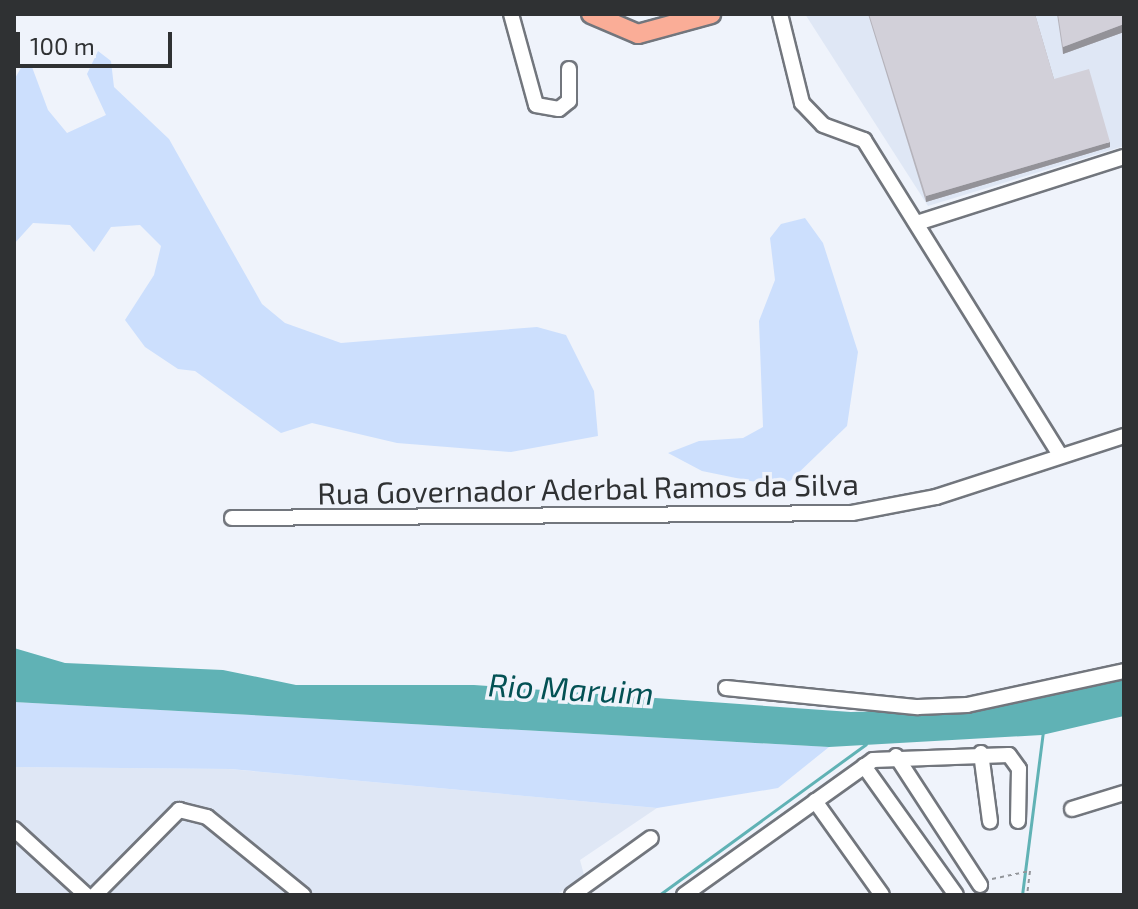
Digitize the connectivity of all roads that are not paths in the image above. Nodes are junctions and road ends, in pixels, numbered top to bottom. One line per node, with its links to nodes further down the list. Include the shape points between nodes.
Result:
1 (511, 14): 5 (street, via 536,105 559,109 569,101)
2 (591, 14): 3 (main road, via 638,34)
3 (711, 14)
4 (780, 14): 7 (street, via 810,115 864,140)
5 (569, 69)
6 (1124, 157): 7 (street)
7 (917, 223): 9 (street)
8 (1124, 436): 9 (street, Rua Governador Aderbal Ramos da Silva)
9 (1060, 455): 10 (street, Rua Governador Aderbal Ramos da Silva, via 936,497 852,513)
10 (232, 518)
11 (1124, 671): 12 (street, via 930,707)
12 (726, 688)
13 (981, 753): 14 (street); 19 (street); 20 (street, via 1016,760)
14 (896, 756): 15 (street); 23 (street)
15 (864, 766): 17 (street); 30 (street)
16 (1124, 793): 18 (street)
17 (815, 801): 28 (street); 29 (street)
18 (1072, 809)
19 (990, 821)
20 (1018, 821)
21 (14, 829): 24 (street)
22 (651, 838): 27 (street)
23 (980, 885)
24 (86, 895)
25 (95, 895): 26 (street, via 169,815 191,811)
26 (303, 895)
27 (572, 895)
28 (684, 895)
29 (882, 895)
30 (956, 895)

